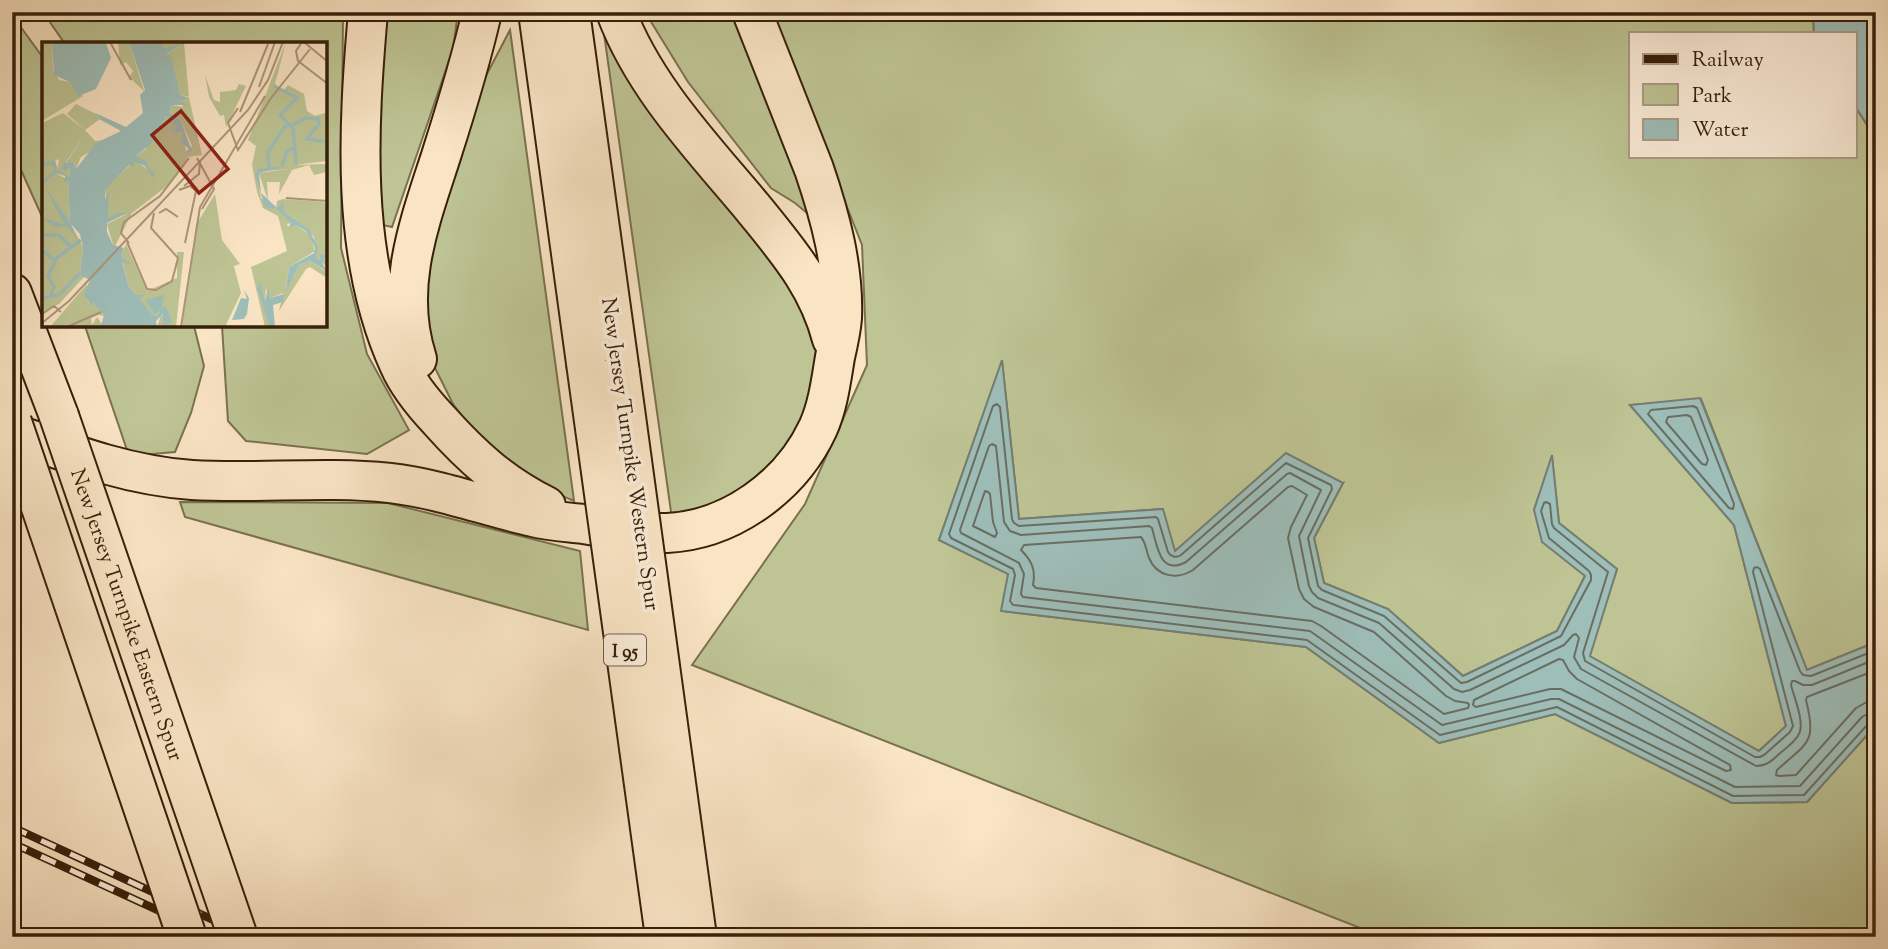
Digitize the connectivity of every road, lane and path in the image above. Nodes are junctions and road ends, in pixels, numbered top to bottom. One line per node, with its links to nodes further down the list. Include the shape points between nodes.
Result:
1 (368, 12): 11 (highway, via 361,155 370,266 399,364)
2 (482, 12): 11 (highway, via 409,270 410,333)
3 (538, 12): 9 (highway, New Jersey Turnpike Western Spur / I 95)
4 (570, 12): 9 (highway, New Jersey Turnpike Western Spur / I 95)
5 (616, 12): 8 (highway, via 662,94 811,285 827,320)
6 (752, 12): 8 (highway, via 829,218 841,293)
7 (12, 293): 15 (highway, New Jersey Turnpike Eastern Spur, bridge, via 59,416)
8 (835, 358): 13 (highway, via 825,406 807,447 780,482 746,508 685,531)
9 (603, 368): 16 (highway, New Jersey Turnpike Western Spur / I 95, bridge); 17 (highway, New Jersey Turnpike Western Spur / I 95, bridge)
10 (12, 422): 14 (highway, bridge)
11 (441, 423): 13 (highway, via 502,481)
12 (12, 433): 13 (highway, via 103,463 167,477 387,483)
13 (591, 526)
14 (187, 937)
15 (238, 937)
16 (665, 937)
17 (697, 937)

